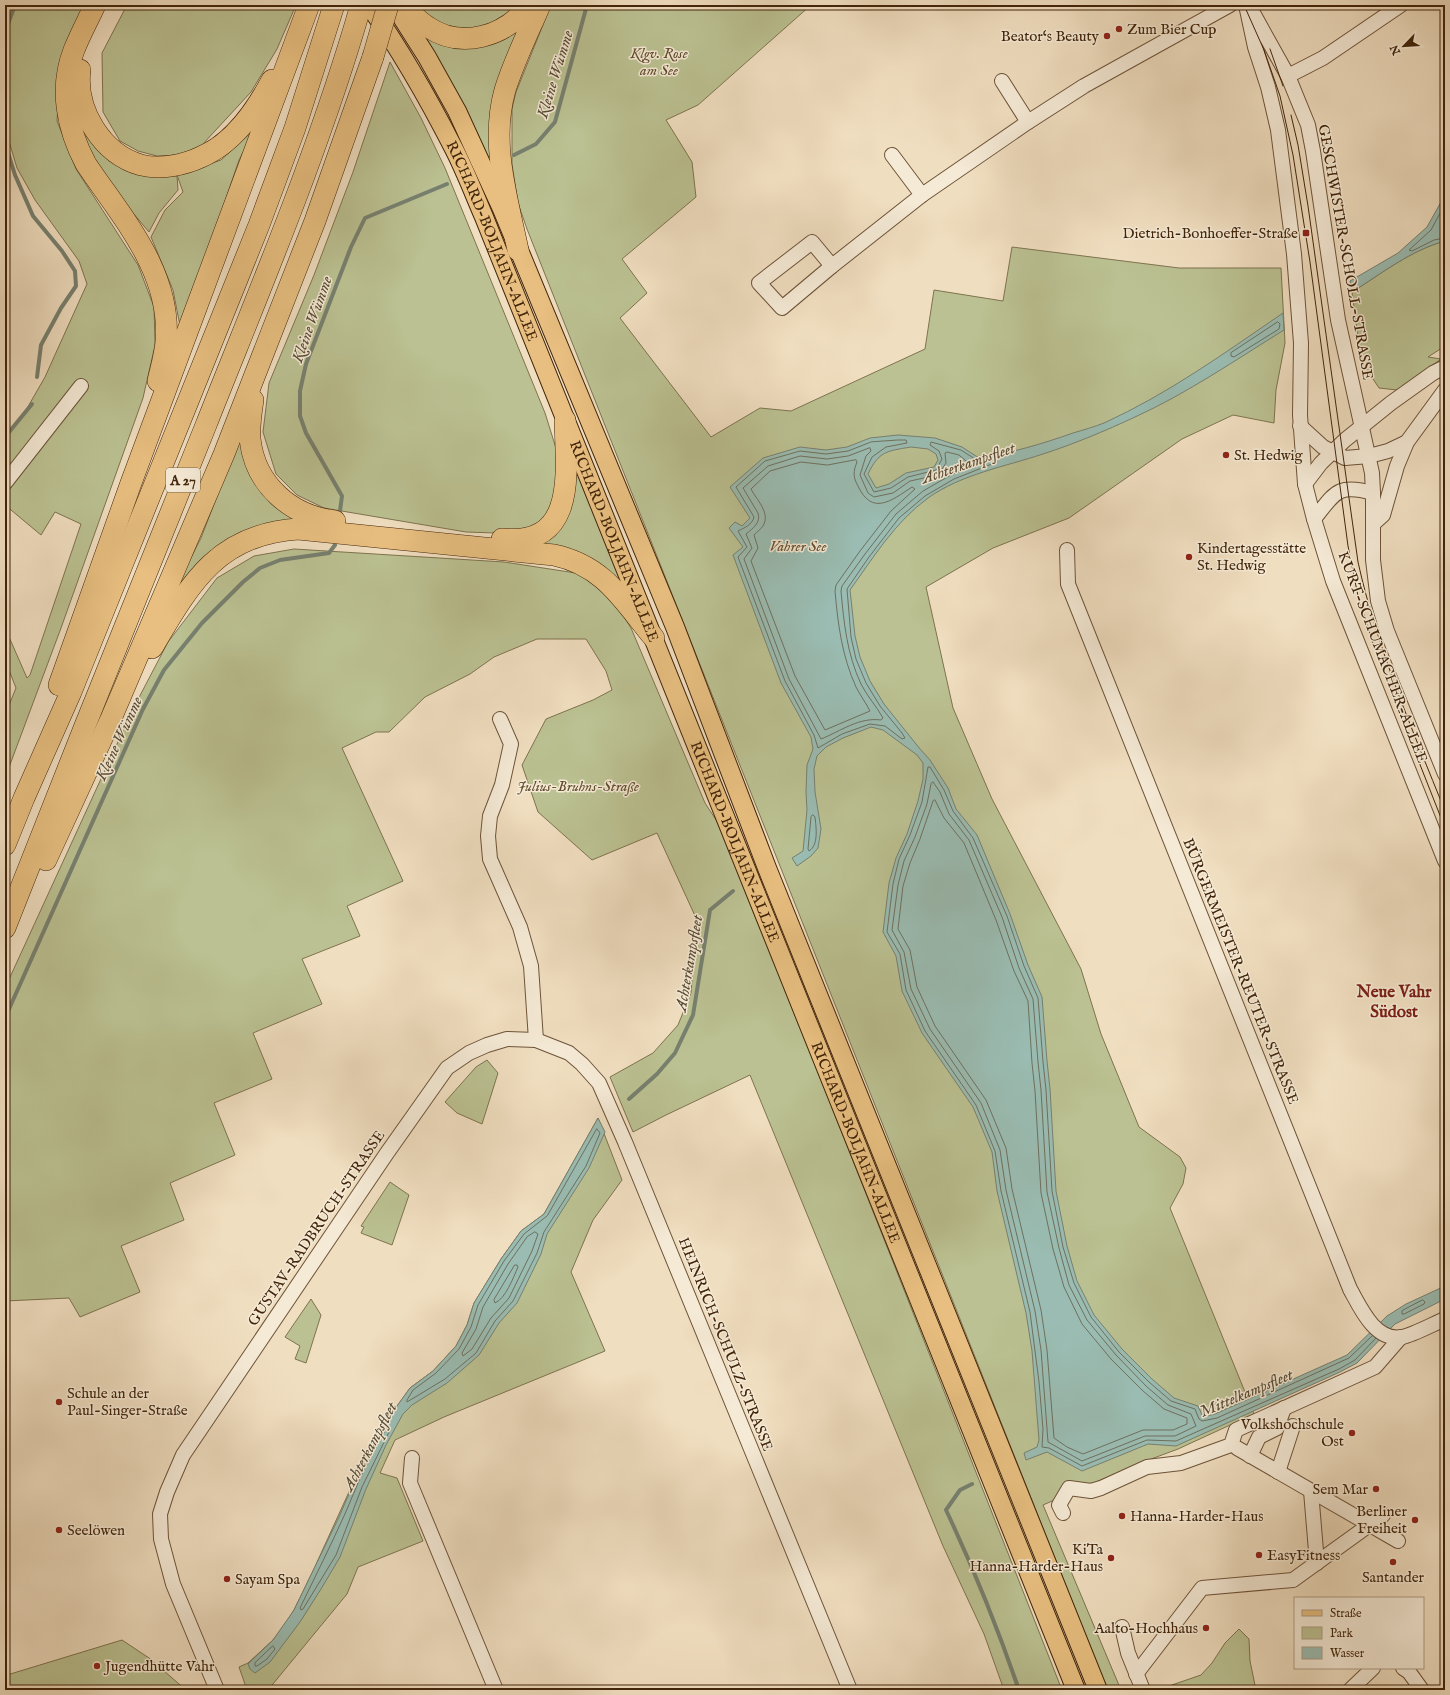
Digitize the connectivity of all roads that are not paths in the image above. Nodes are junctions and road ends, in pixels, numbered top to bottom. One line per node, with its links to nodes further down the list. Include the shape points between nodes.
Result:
1 (95, 5): 33 (highway, via 70,65 67,95 70,123 76,144 86,164 152,264 165,309 164,357)
2 (108, 5): 14 (highway, via 88,43 82,61 82,100 91,124 105,142 117,153 132,161 154,167 177,165 202,157 234,135 266,91)
3 (334, 5): 43 (highway, A 27, via 295,128 259,225 71,692)
4 (361, 5): 46 (highway, A 27, via 325,118 280,240)
5 (369, 5): 26 (main road, RICHARD-BOLJAHN-ALLEE, via 419,82 454,149)
6 (388, 5): 23 (highway, bridge, via 373,57 315,221)
7 (394, 5): 20 (main road, RICHARD-BOLJAHN-ALLEE, via 458,111)
8 (402, 5): 9 (highway, via 432,30 446,36 467,38 498,32 516,20)
9 (529, 5)
10 (540, 5): 20 (highway, via 505,90 500,120 500,157)
11 (1230, 5): 17 (street, via 1084,86)
12 (1247, 5): 15 (street, GESCHWISTER-SCHOLL-STRASSE); 27 (street, GESCHWISTER-SCHOLL-STRASSE, via 1255,47 1278,130 1284,172 1300,336)
13 (1401, 5): 15 (street, via 1322,58)
14 (306, 14): 33 (highway)
15 (1288, 76): 28 (street, GESCHWISTER-SCHOLL-STRASSE, via 1309,132 1338,320)
16 (1002, 81): 17 (street)
17 (1028, 122): 19 (street)
18 (892, 155): 19 (street)
19 (922, 194): 21 (street)
20 (518, 250): 71 (main road, RICHARD-BOLJAHN-ALLEE, via 675,627 767,868)
21 (832, 266): 21 (street, via 782,308 759,283 812,242)
22 (1445, 367): 28 (street, via 1433,373)
23 (256, 372): 26 (highway, via 250,426 256,465 269,487 282,500 298,511 321,519 511,540 530,537 553,522 563,505); 41 (highway, via 224,454)
24 (81, 386): 32 (street)
25 (1445, 390): 29 (street)
26 (565, 420): 39 (main road, RICHARD-BOLJAHN-ALLEE)
27 (1300, 426): 30 (street); 34 (street, GESCHWISTER-SCHOLL-STRASSE)
28 (1362, 426): 30 (street); 31 (street, GESCHWISTER-SCHOLL-STRASSE)
29 (1407, 442): 31 (street); 37 (street, via 1397,466 1383,515)
30 (1331, 452): 31 (street, via 1345,458); 34 (street)
31 (1370, 456): 35 (street, GESCHWISTER-SCHOLL-STRASSE)
32 (5, 483)
33 (131, 483): 43 (highway, via 41,734)
34 (1305, 484): 36 (street, KURT-SCHUMACHER-ALLEE)
35 (1373, 493): 36 (street, via 1357,488 1333,494); 37 (street, KURT-SCHUMACHER-ALLEE)
36 (1314, 519): 45 (street, KURT-SCHUMACHER-ALLEE, via 1333,581)
37 (1373, 524): 42 (street, KURT-SCHUMACHER-ALLEE, via 1373,560 1378,601)
38 (1067, 550): 50 (street, BÜRGERMEISTER-REUTER-STRASSE, via 1068,584 1350,1289 1374,1326)
39 (654, 638): 41 (highway, via 606,581 591,569 567,558 298,529 285,530 258,536 232,548 199,576 172,614); 70 (main road, RICHARD-BOLJAHN-ALLEE)
40 (500, 719): 48 (street, via 511,744 502,785 490,816 490,859 520,927 531,966)
41 (110, 721): 47 (highway, via 34,885)
42 (1445, 774)
43 (24, 798): 44 (highway, A 27)
44 (5, 845)
45 (1445, 861)
46 (5, 928)
47 (5, 938)
48 (536, 1040): 67 (street, GUSTAV-RADBRUCH-STRASSE, via 507,1039 487,1045 469,1053 448,1068 387,1153 183,1455 160,1514 161,1539 176,1592); 69 (street, HEINRICH-SCHULZ-STRASSE, via 569,1053 598,1083 625,1142)
49 (1445, 1320): 50 (street)
50 (1395, 1336): 51 (street, via 1375,1367)
51 (1284, 1408): 54 (street, via 1277,1428 1259,1437); 58 (street, via 1236,1430 1231,1445 1181,1463 1147,1467 1091,1491 1069,1488 1059,1505)
52 (1293, 1426): 56 (street)
53 (1237, 1448): 54 (street)
54 (1250, 1456): 56 (street)
55 (412, 1458): 68 (street, via 410,1483)
56 (1278, 1472): 57 (street)
57 (1312, 1491): 60 (street); 62 (street)
58 (1062, 1513)
59 (1383, 1515): 60 (street)
60 (1370, 1524): 61 (street); 62 (street)
61 (1398, 1541)
62 (1317, 1563): 66 (street, via 1293,1580 1202,1588)
63 (1122, 1627): 66 (street)
64 (1372, 1669): 73 (street)
65 (1404, 1669): 74 (street)
66 (1136, 1674): 72 (street)
67 (217, 1690)
68 (496, 1690)
69 (850, 1690)
70 (1076, 1690)
71 (1098, 1690)
72 (1143, 1690)
73 (1350, 1690)
74 (1422, 1690)

